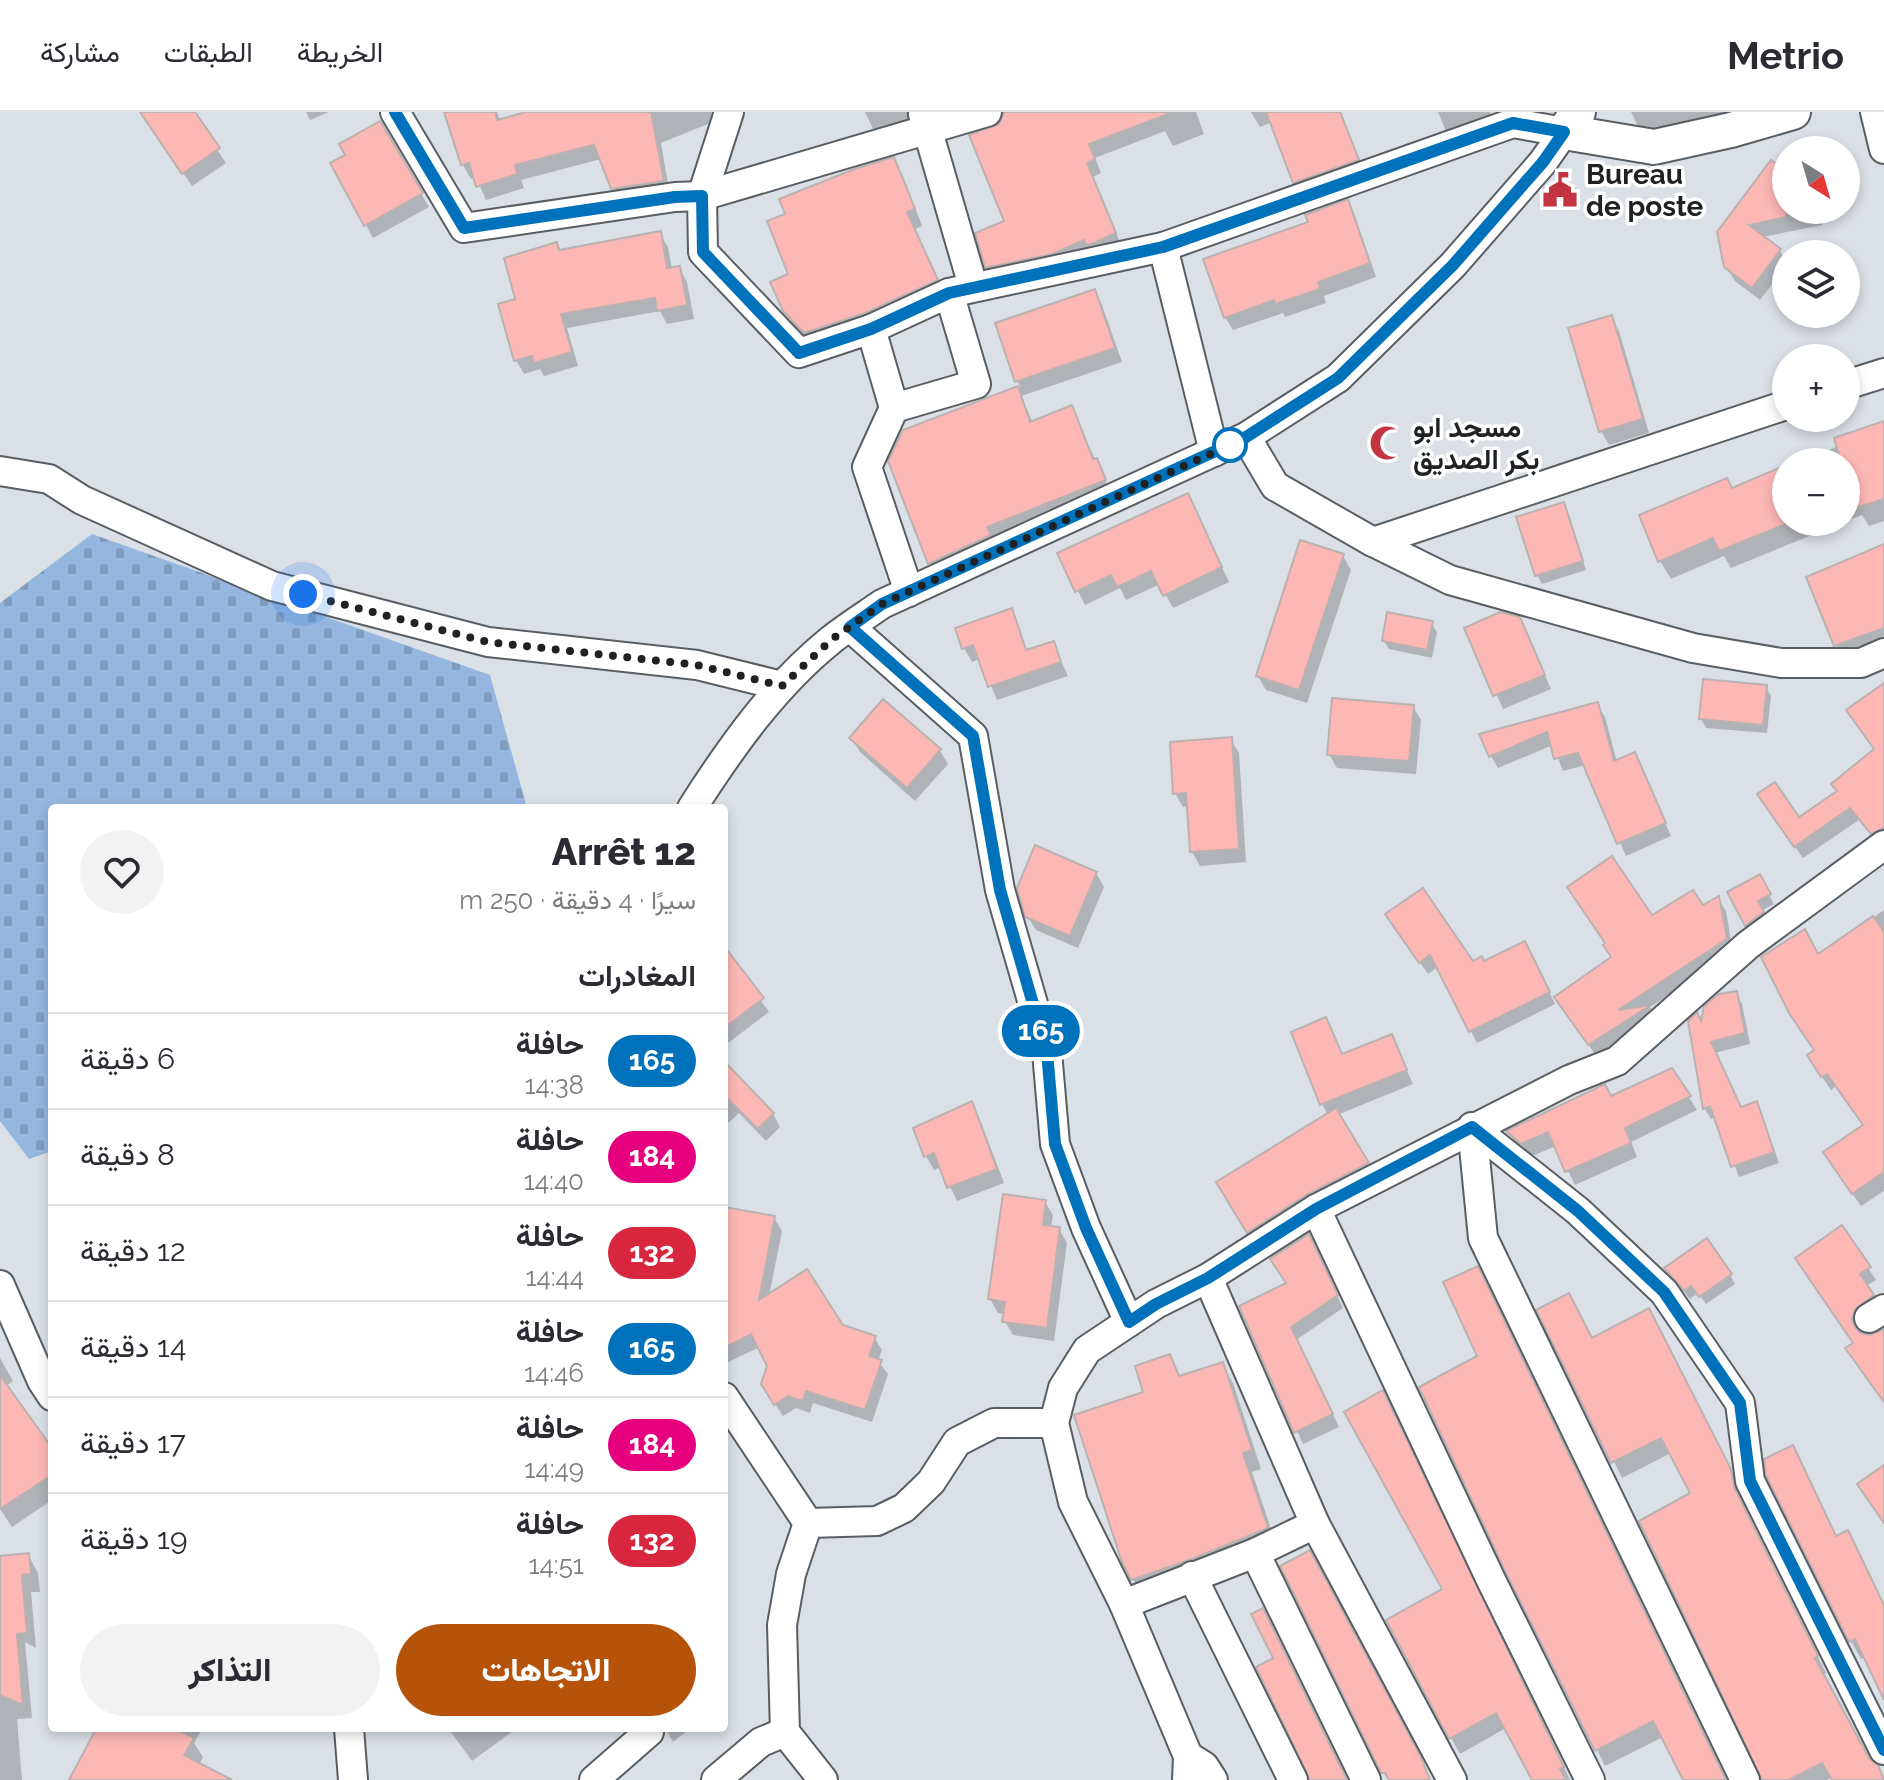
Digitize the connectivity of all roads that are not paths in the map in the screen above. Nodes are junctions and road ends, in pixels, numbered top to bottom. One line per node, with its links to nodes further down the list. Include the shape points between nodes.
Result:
1 (395, 112): 9 (street, via 464,228)
2 (729, 112): 9 (street)
3 (987, 112): 6 (street)
4 (1793, 112): 7 (street, via 1654,147)
5 (1875, 112): 8 (street)
6 (925, 121): 9 (street); 11 (street)
7 (1571, 122): 10 (street, via 1513,123); 17 (street, via 1453,265 1338,378)
8 (1884, 149)
9 (702, 196): 12 (street, via 703,252 799,353)
10 (1163, 247): 11 (street); 18 (street)
11 (961, 290): 12 (street); 15 (street, via 976,384)
12 (871, 329): 15 (street)
13 (1884, 373): 14 (street)
14 (1860, 381)
15 (894, 408): 21 (street, via 867,467)
16 (1772, 410): 20 (street)
17 (1246, 437): 18 (street); 20 (street, via 1275,486)
18 (1214, 452): 21 (street)
19 (0, 471): 24 (street, via 49,479 82,500 272,586 488,642 697,665)
20 (1373, 542): 23 (street, via 1450,580 1693,648 1781,663 1861,663)
21 (909, 592): 22 (street)
22 (850, 627): 24 (street); 31 (street, via 973,736 1000,890 1047,1052 1055,1144)
23 (1884, 653)
24 (782, 686): 25 (street)
25 (695, 804)
26 (1884, 845): 27 (street, via 1748,945 1617,1061)
27 (1472, 1127): 28 (street); 43 (street, via 1578,1211 1664,1292 1740,1403 1750,1481); 54 (street, via 1483,1238)
28 (1316, 1209): 29 (street); 53 (street)
29 (1208, 1278): 31 (street); 36 (street)
30 (0, 1285): 32 (street)
31 (1129, 1322): 34 (street, via 1087,1350 1063,1388)
32 (48, 1390)
33 (728, 1403): 35 (street)
34 (1054, 1423): 35 (street, via 994,1423 957,1442 931,1482 904,1508 877,1521); 39 (street, via 1073,1502)
35 (808, 1523): 42 (street, via 782,1625)
36 (1315, 1524): 37 (street); 52 (street)
37 (1255, 1553): 38 (street); 51 (street)
38 (1192, 1576): 39 (street); 50 (street)
39 (1124, 1604): 44 (street)
40 (349, 1732): 45 (street)
41 (649, 1732): 46 (street)
42 (785, 1732): 47 (street, via 761,1742); 48 (street)
43 (1884, 1750)
44 (1188, 1768): 49 (street, via 1204,1766)
45 (353, 1780)
46 (594, 1780)
47 (716, 1780)
48 (823, 1780)
49 (1213, 1780)
50 (1293, 1780)
51 (1366, 1780)
52 (1452, 1780)
53 (1590, 1780)
54 (1745, 1780)

